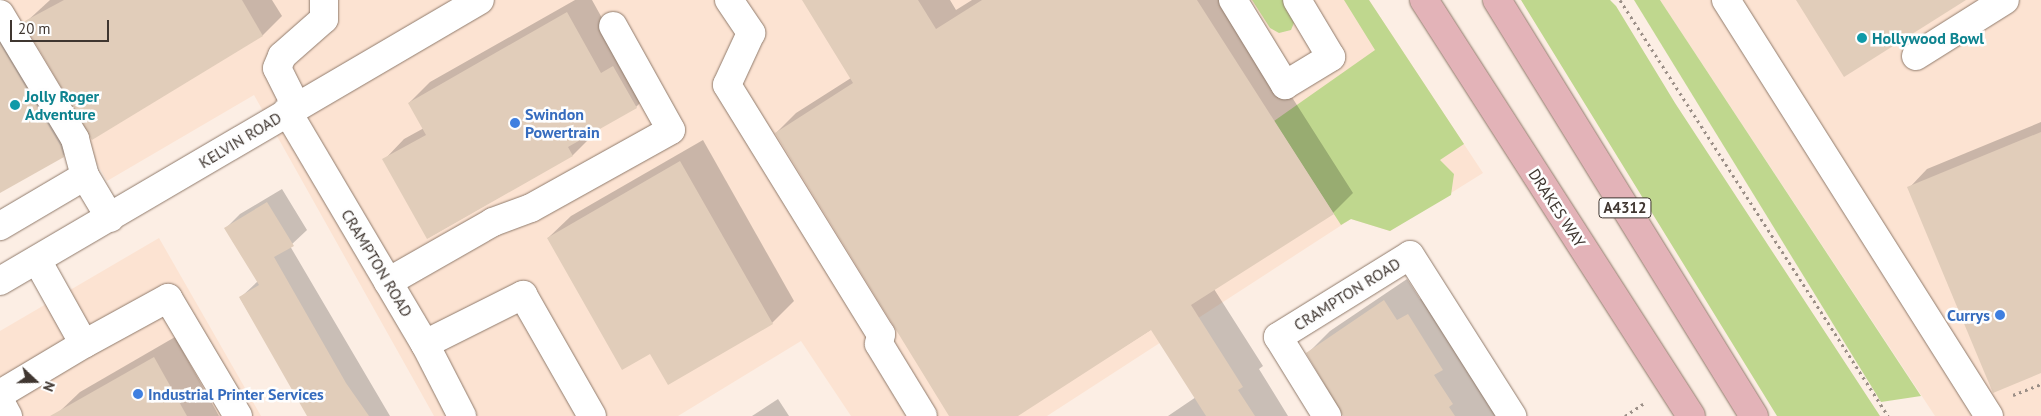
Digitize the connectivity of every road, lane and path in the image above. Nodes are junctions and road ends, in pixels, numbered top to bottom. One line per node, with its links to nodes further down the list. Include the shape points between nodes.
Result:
1 (324, 0): 14 (street, CRAMPTON ROAD, via 324,19 282,56 277,68)
2 (480, 0): 14 (street, KELVIN ROAD)
3 (729, 0): 30 (street, via 751,33 726,85 881,334 878,344)
4 (1234, 0): 5 (street, via 1285,85 1331,57)
5 (1297, 0)
6 (1424, 0): 34 (main road, DRAKES WAY)
7 (1497, 0): 35 (main road, A4312)
8 (1620, 0): 36 (path)
9 (1726, 0): 37 (street)
10 (2005, 0): 13 (street)
11 (0, 14): 15 (street, via 75,139)
12 (613, 26): 20 (street, via 671,130 531,208 493,222)
13 (1916, 56)
14 (292, 109): 16 (street, KELVIN ROAD); 20 (street, CRAMPTON ROAD)
15 (84, 176): 16 (street); 17 (street)
16 (110, 218): 18 (street, KELVIN ROAD)
17 (0, 226)
18 (37, 260): 19 (street, KELVIN ROAD); 21 (street)
19 (3, 274)
20 (388, 282): 22 (street, CRAMPTON ROAD)
21 (84, 344): 23 (street); 27 (street, via 168,298)
22 (425, 344): 28 (street, CRAMPTON ROAD); 29 (street, via 523,295)
23 (0, 394)
24 (0, 401): 26 (street)
25 (1643, 404): 33 (path)
26 (8, 416)
27 (238, 416)
28 (462, 416)
29 (592, 416)
30 (922, 416)
31 (1327, 416): 32 (street, CRAMPTON ROAD, via 1278,337 1410,255)
32 (1512, 416)
33 (1625, 416)
34 (1690, 416)
35 (1754, 416)
36 (1888, 416)
37 (1988, 416)

